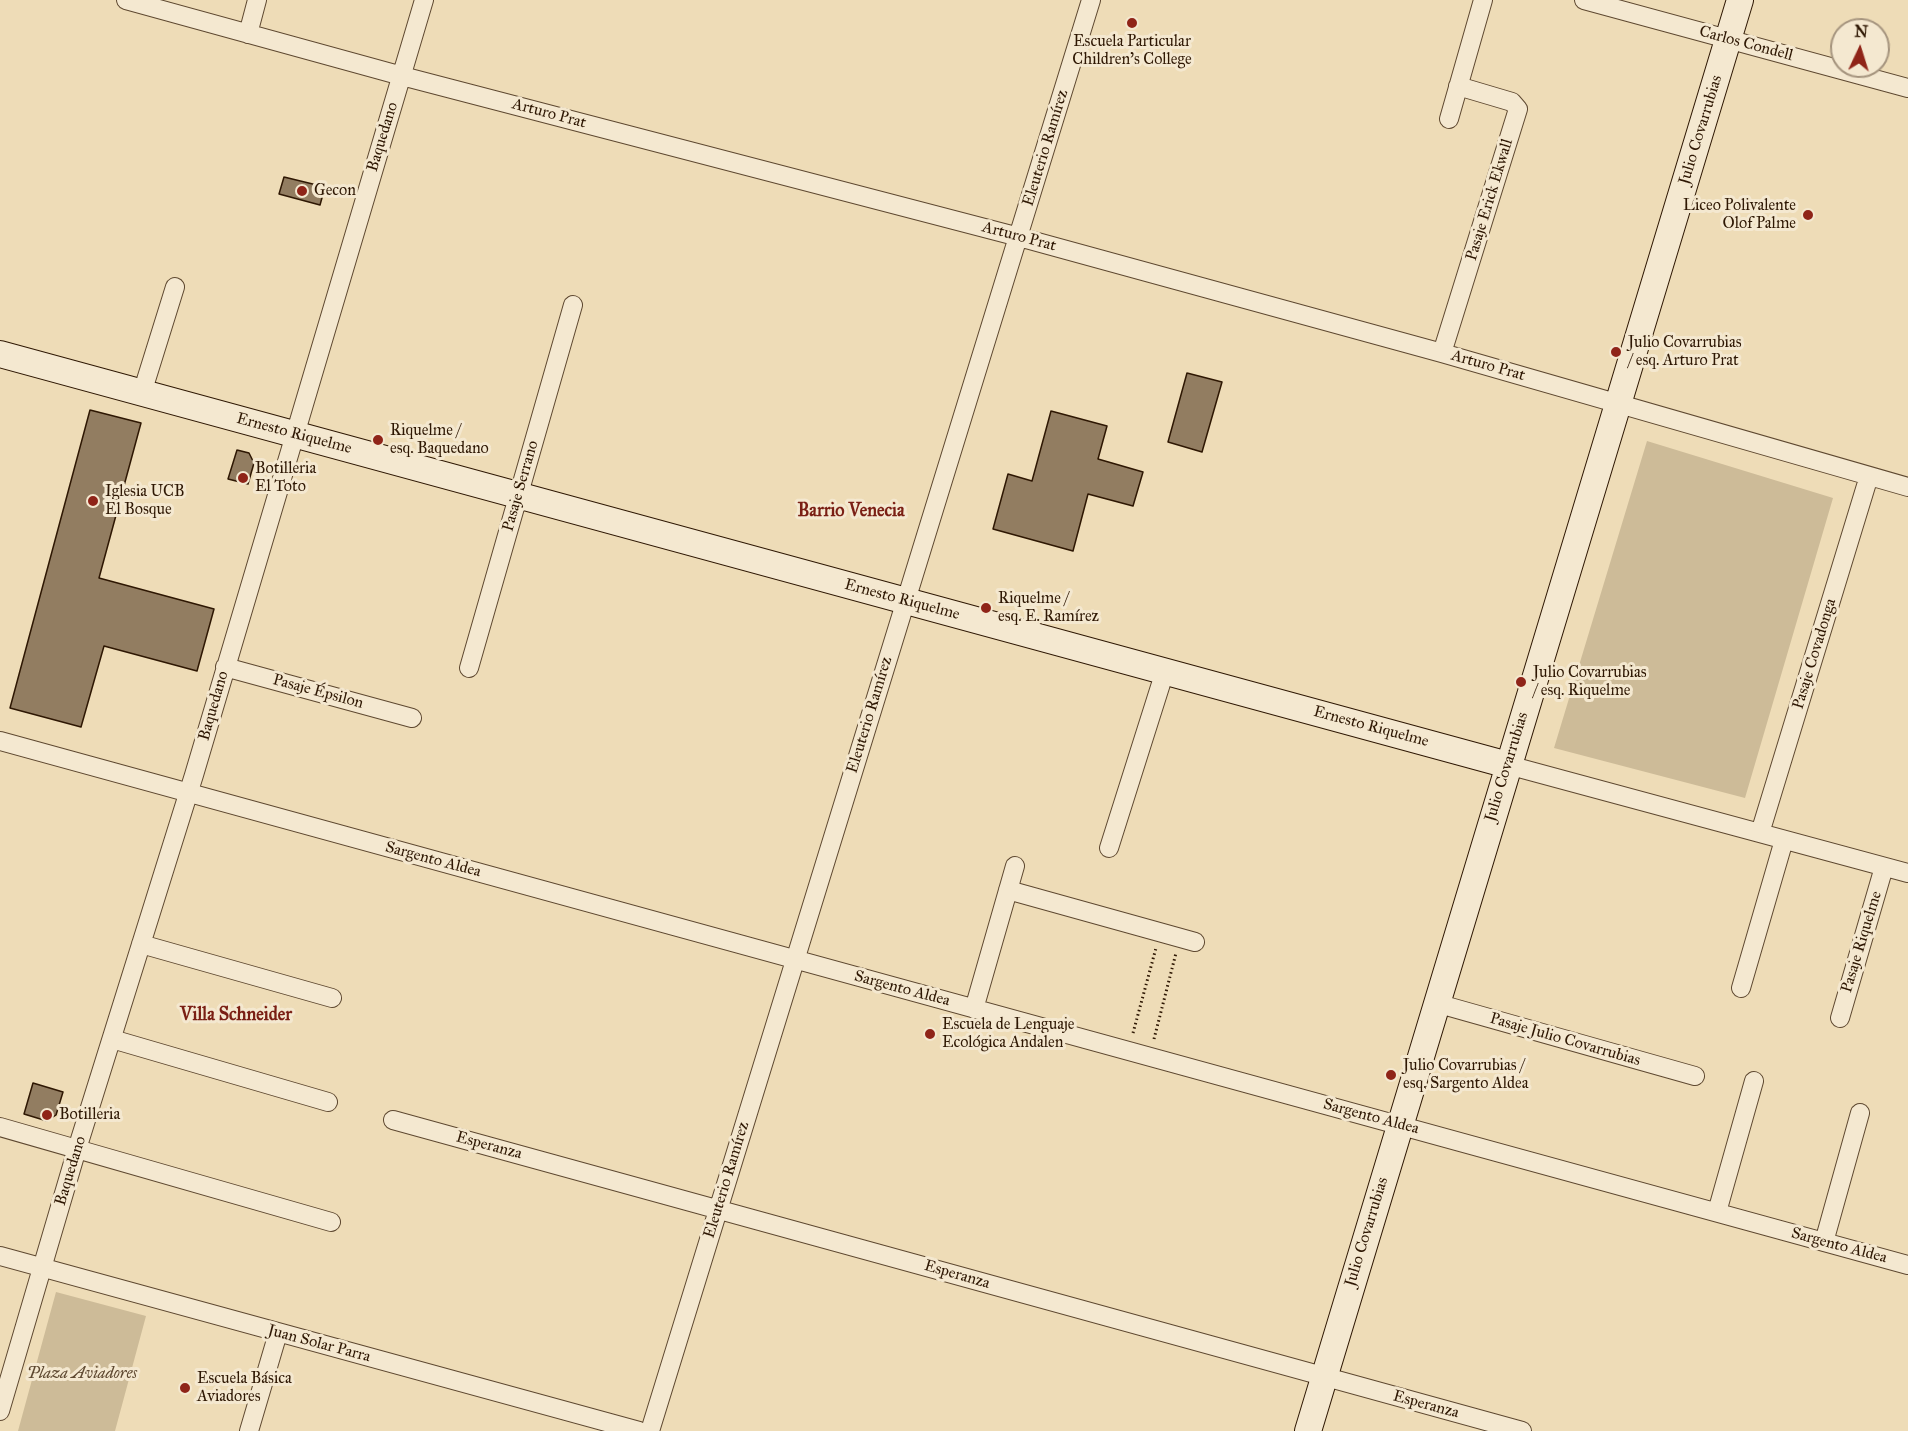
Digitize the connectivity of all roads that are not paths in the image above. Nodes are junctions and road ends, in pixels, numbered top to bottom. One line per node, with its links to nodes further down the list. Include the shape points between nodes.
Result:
1 (127, 0): 8 (street, Arturo Prat)
2 (257, 0): 8 (street)
3 (424, 0): 10 (street, Baquedano)
4 (1091, 0): 14 (street, Eleuterio Ramírez)
5 (1483, 0): 11 (street)
6 (1584, 0): 9 (street, Carlos Condell)
7 (1740, 0): 9 (street, Julio Covarrubias)
8 (248, 33): 10 (street, Arturo Prat)
9 (1728, 39): 12 (street, Carlos Condell); 20 (street, Julio Covarrubias)
10 (402, 76): 14 (street, Arturo Prat); 21 (street, Baquedano)
11 (1458, 86): 13 (street); 17 (street, Pasaje Erick Ekwall, via 1512,102 1518,109)
12 (1908, 88)
13 (1449, 119)
14 (1019, 237): 17 (street, Arturo Prat); 25 (street, Eleuterio Ramírez)
15 (175, 287): 19 (street)
16 (573, 305): 24 (street, Pasaje Serrano)
17 (1442, 353): 20 (street, Arturo Prat)
18 (0, 354): 19 (street, Ernesto Riquelme)
19 (142, 393): 21 (street, Ernesto Riquelme)
20 (1619, 403): 22 (street, Arturo Prat); 31 (street, Julio Covarrubias)
21 (294, 434): 24 (street, Ernesto Riquelme); 26 (street, Baquedano)
22 (1869, 476): 23 (street, Arturo Prat); 33 (street, Pasaje Covadonga)
23 (1908, 487)
24 (519, 495): 25 (street, Ernesto Riquelme); 27 (street, Pasaje Serrano)
25 (906, 601): 28 (street, Ernesto Riquelme); 42 (street, Eleuterio Ramírez)
26 (225, 667): 29 (street, Pasaje Épsilon); 32 (street, Baquedano)
27 (469, 668)
28 (1165, 671): 31 (street, Ernesto Riquelme); 35 (street)
29 (412, 718)
30 (0, 741): 32 (street, Sargento Aldea)
31 (1508, 765): 33 (street, Ernesto Riquelme); 45 (street, Julio Covarrubias)
32 (188, 793): 41 (street, Baquedano); 42 (street, Sargento Aldea)
33 (1760, 833): 34 (street, Ernesto Riquelme)
34 (1785, 840): 37 (street, Ernesto Riquelme); 43 (street)
35 (1109, 848)
36 (1015, 866): 39 (street)
37 (1884, 867): 38 (street, Ernesto Riquelme); 47 (street, Pasaje Riquelme)
38 (1908, 873)
39 (1008, 890): 40 (street); 46 (street)
40 (1188, 940)
41 (141, 944): 44 (street); 48 (street, Baquedano)
42 (795, 960): 46 (street, Sargento Aldea); 57 (street, Eleuterio Ramírez)
43 (1741, 988)
44 (332, 998)
45 (1436, 1003): 49 (street, Pasaje Julio Covarrubias); 54 (street, Julio Covarrubias)
46 (974, 1009): 54 (street, Sargento Aldea)
47 (1840, 1017)
48 (112, 1039): 51 (street); 56 (street, Baquedano)
49 (1695, 1076)
50 (1754, 1081): 58 (street)
51 (328, 1102)
52 (1860, 1113): 60 (street)
53 (393, 1120): 57 (street, Esperanza)
54 (1399, 1125): 58 (street, Sargento Aldea); 65 (street, Julio Covarrubias)
55 (0, 1127): 56 (street)
56 (77, 1149): 59 (street); 63 (street, Baquedano)
57 (718, 1209): 65 (street, Esperanza); 69 (street, Eleuterio Ramírez)
58 (1717, 1212): 60 (street, Sargento Aldea)
59 (331, 1222)
60 (1824, 1242): 62 (street, Sargento Aldea)
61 (0, 1256): 63 (street, Juan Solar Parra)
62 (1908, 1265)
63 (42, 1268): 64 (street, Juan Solar Parra); 66 (street, Baquedano)
64 (278, 1333): 67 (street); 68 (street, Juan Solar Parra)
65 (1324, 1377): 70 (street, Julio Covarrubias); 71 (street, Esperanza)
66 (0, 1411)
67 (249, 1431)
68 (639, 1431)
69 (650, 1431)
70 (1308, 1431)
71 (1522, 1431)

